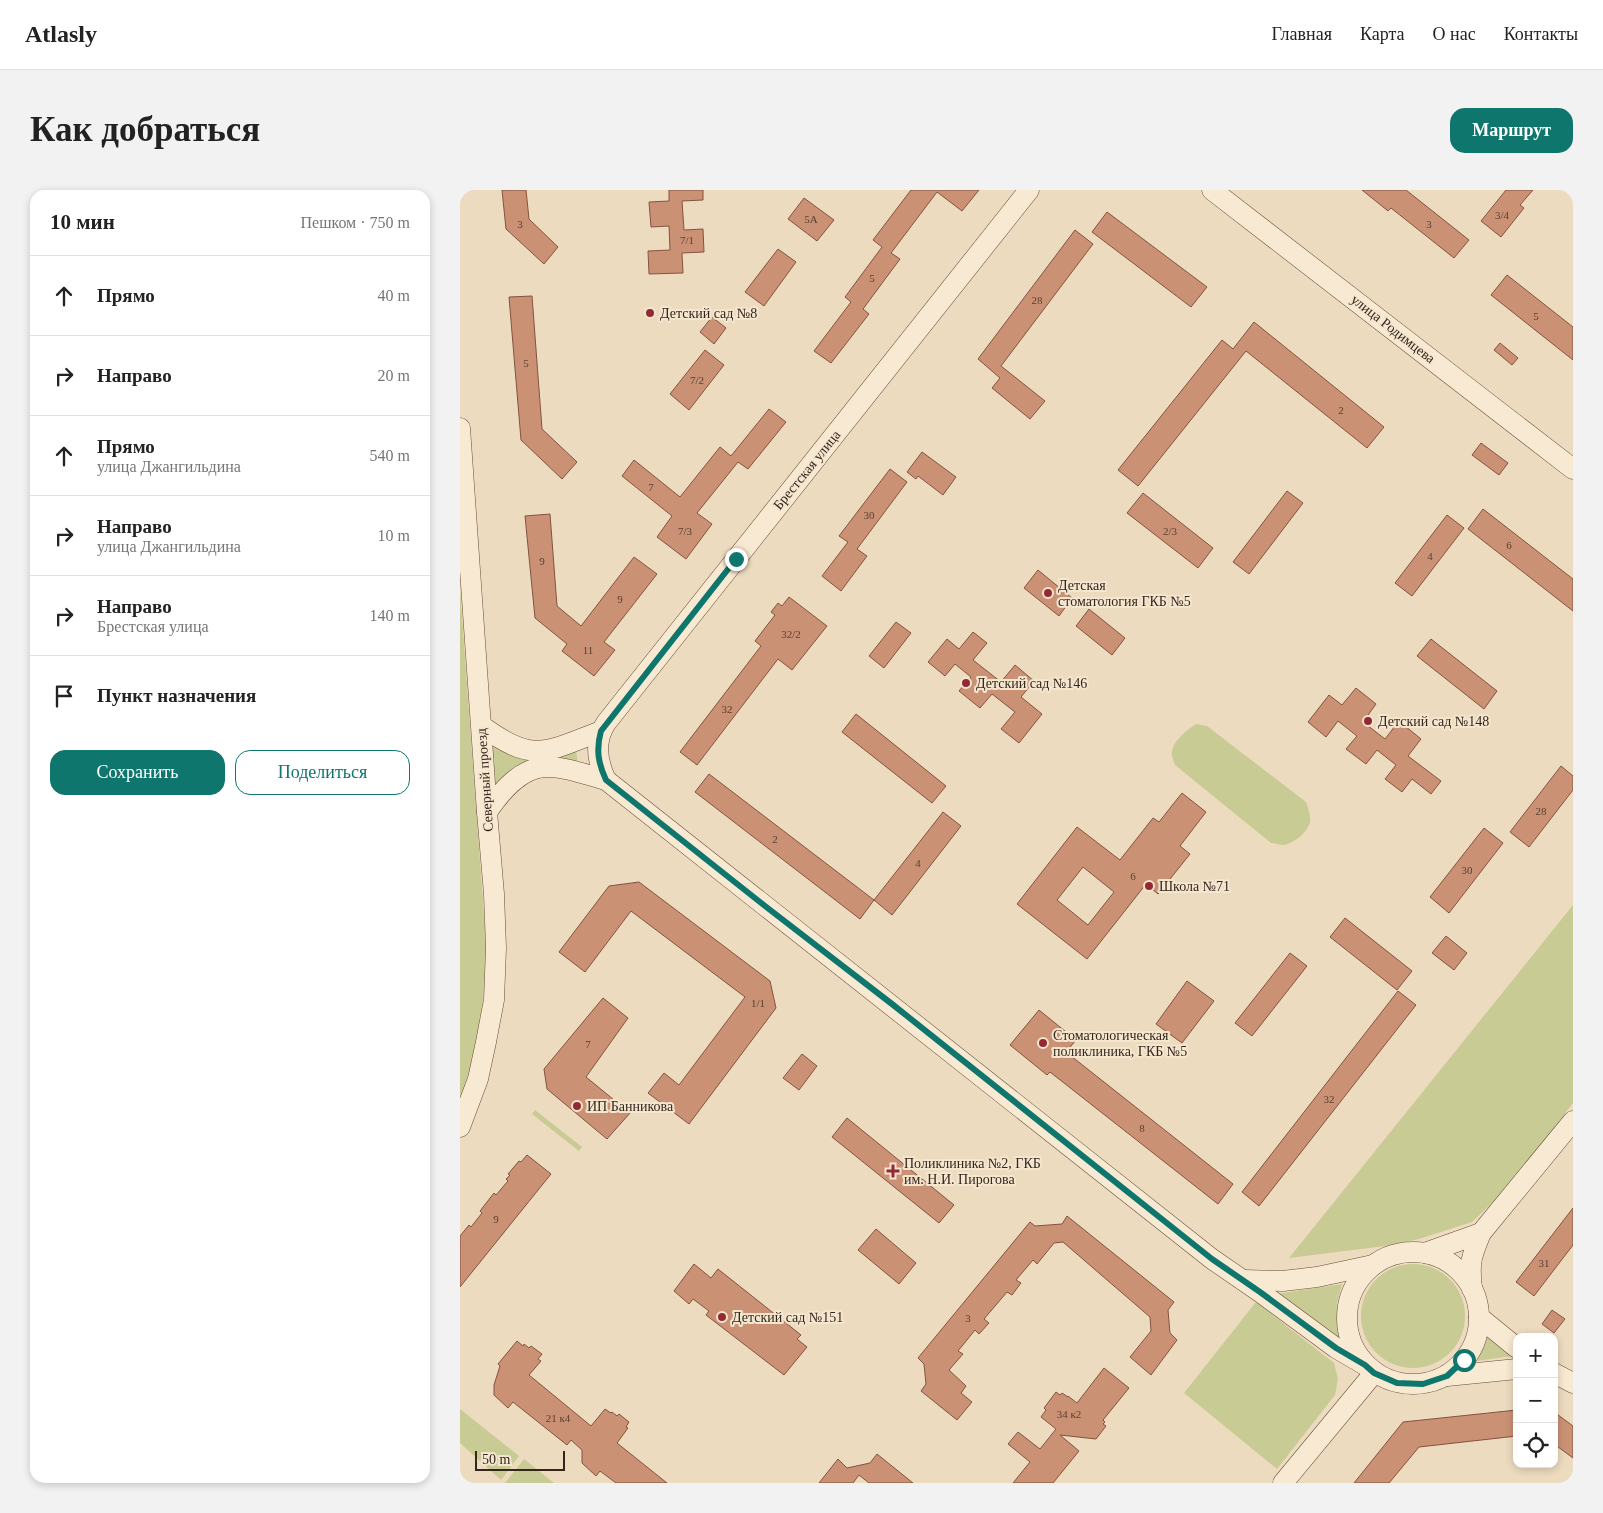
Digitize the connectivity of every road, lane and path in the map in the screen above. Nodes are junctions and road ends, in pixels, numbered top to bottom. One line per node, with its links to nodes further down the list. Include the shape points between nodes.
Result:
1 (1029, 190): 7 (main road, Брестская улица)
2 (1212, 190): 4 (main road, улица Родимцева)
3 (460, 428): 5 (main road, Северный проезд)
4 (1573, 469)
5 (465, 570): 6 (main road, Северный проезд)
6 (482, 726): 7 (main road, via 519,749 535,752 550,750); 9 (main road, Северный проезд)
7 (601, 731): 8 (main road, via 598,755)
8 (606, 780): 9 (main road, via 543,767 516,779); 15 (main road, via 1212,1259)
9 (487, 812): 11 (main road, Северный проезд, via 494,894 494,1000 478,1079)
10 (1573, 1121): 12 (main road)
11 (460, 1127)
12 (1481, 1234): 13 (main road); 16 (main road, via 1472,1254)
13 (1425, 1253): 14 (main road, via 1389,1256); 16 (main road, via 1444,1260 1461,1272)
14 (1373, 1265): 15 (main road, via 1283,1281); 19 (main road, via 1354,1286 1347,1313 1350,1341)
15 (1243, 1280): 19 (main road)
16 (1472, 1289): 17 (main road)
17 (1479, 1317): 18 (main road); 22 (main road, via 1476,1340 1464,1360)
18 (1513, 1345)
19 (1370, 1369): 22 (main road, via 1397,1383 1423,1384); 24 (main road)
20 (1513, 1369): 22 (main road)
21 (1558, 1375): 23 (main road)
22 (1447, 1376)
23 (1573, 1383)
24 (1283, 1483)

